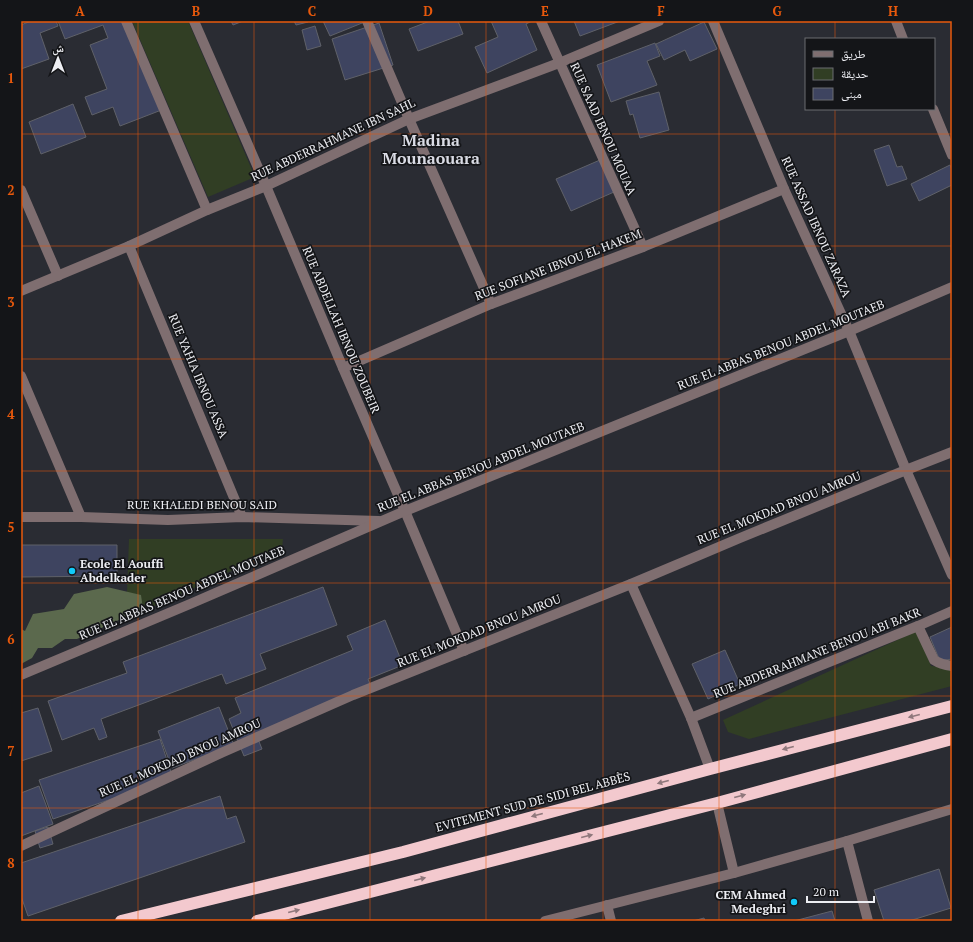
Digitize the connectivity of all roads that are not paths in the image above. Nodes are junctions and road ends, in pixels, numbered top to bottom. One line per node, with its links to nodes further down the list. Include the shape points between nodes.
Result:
1 (126, 21): 16 (street)
2 (194, 21): 13 (street, RUE ABDELLAH IBNOU ZOUBEIR)
3 (367, 21): 11 (street)
4 (541, 21): 9 (street, RUE SAAD IBNOU MOUAA)
5 (659, 21): 9 (street, RUE ABDERRAHMANE IBN SAHL)
6 (713, 21): 14 (street, RUE ASSAD IBNOU ZARAZA)
7 (896, 21): 8 (street)
8 (903, 38)
9 (559, 63): 11 (street, RUE ABDERRAHMANE IBN SAHL); 18 (street, RUE SAAD IBNOU MOUAA)
10 (933, 110): 12 (street)
11 (409, 119): 13 (street, RUE ABDERRAHMANE IBN SAHL); 22 (street)
12 (952, 155)
13 (266, 186): 16 (street, RUE ABDERRAHMANE IBN SAHL); 24 (street, RUE ABDELLAH IBNOU ZOUBEIR)
14 (784, 189): 18 (street, RUE SOFIANE IBNOU EL HAKEM); 23 (street, RUE ASSAD IBNOU ZARAZA)
15 (21, 190): 19 (street)
16 (207, 210): 17 (street, RUE ABDERRAHMANE IBN SAHL)
17 (129, 246): 19 (street, RUE ABDERRAHMANE IBN SAHL); 30 (street, RUE YAHIA IBNOU ASSA)
18 (643, 247): 22 (street, RUE SOFIANE IBNOU EL HAKEM)
19 (58, 276): 21 (street, RUE ABDERRAHMANE IBN SAHL)
20 (952, 287): 23 (street, RUE EL ABBAS BENOU ABDEL MOUTAEB)
21 (21, 291)
22 (491, 304): 24 (street, RUE SOFIANE IBNOU EL HAKEM)
23 (849, 331): 27 (street, RUE ASSAD IBNOU ZARAZA); 28 (street, RUE EL ABBAS BENOU ABDEL MOUTAEB)
24 (343, 368): 28 (street, RUE ABDELLAH IBNOU ZOUBEIR)
25 (21, 376): 29 (street)
26 (952, 452): 27 (street, RUE EL MOKDAD BNOU AMROU)
27 (906, 470): 33 (street, RUE ASSAD IBNOU ZARAZA); 34 (street, RUE EL MOKDAD BNOU AMROU)
28 (405, 511): 32 (street, RUE EL ABBAS BENOU ABDEL MOUTAEB); 37 (street, RUE ABDELLAH IBNOU ZOUBEIR)
29 (81, 516): 30 (street, RUE KHALEDI BENOU SAID, via 168,520); 31 (street, RUE KHALEDI BENOU SAID)
30 (242, 516): 32 (street, RUE KHALEDI BENOU SAID)
31 (21, 517)
32 (383, 521): 39 (street, RUE EL ABBAS BENOU ABDEL MOUTAEB)
33 (952, 575)
34 (631, 584): 37 (street, RUE EL MOKDAD BNOU AMROU); 41 (street)
35 (952, 611): 36 (street, RUE ABDERRAHMANE BENOU ABI BAKR)
36 (918, 626): 38 (street, via 934,660); 41 (street, RUE ABDERRAHMANE BENOU ABI BAKR)
37 (464, 650): 47 (street, RUE EL MOKDAD BNOU AMROU, via 221,753)
38 (952, 666)
39 (21, 675)
40 (952, 706): 43 (highway, EVITEMENT SUD DE SIDI BEL ABBÈS, one-way to 43)
41 (691, 718): 43 (street)
42 (952, 739): 44 (highway, one-way to 42)
43 (710, 769): 50 (highway, EVITEMENT SUD DE SIDI BEL ABBÈS, one-way to 50, via 402,852)
44 (717, 803): 48 (street); 51 (highway, one-way to 44)
45 (952, 809): 46 (street)
46 (847, 841): 48 (street); 54 (street)
47 (21, 846)
48 (734, 873): 49 (street)
49 (607, 905): 52 (street); 53 (street)
50 (121, 921)
51 (257, 921)
52 (545, 921)
53 (611, 921)
54 (868, 921)

